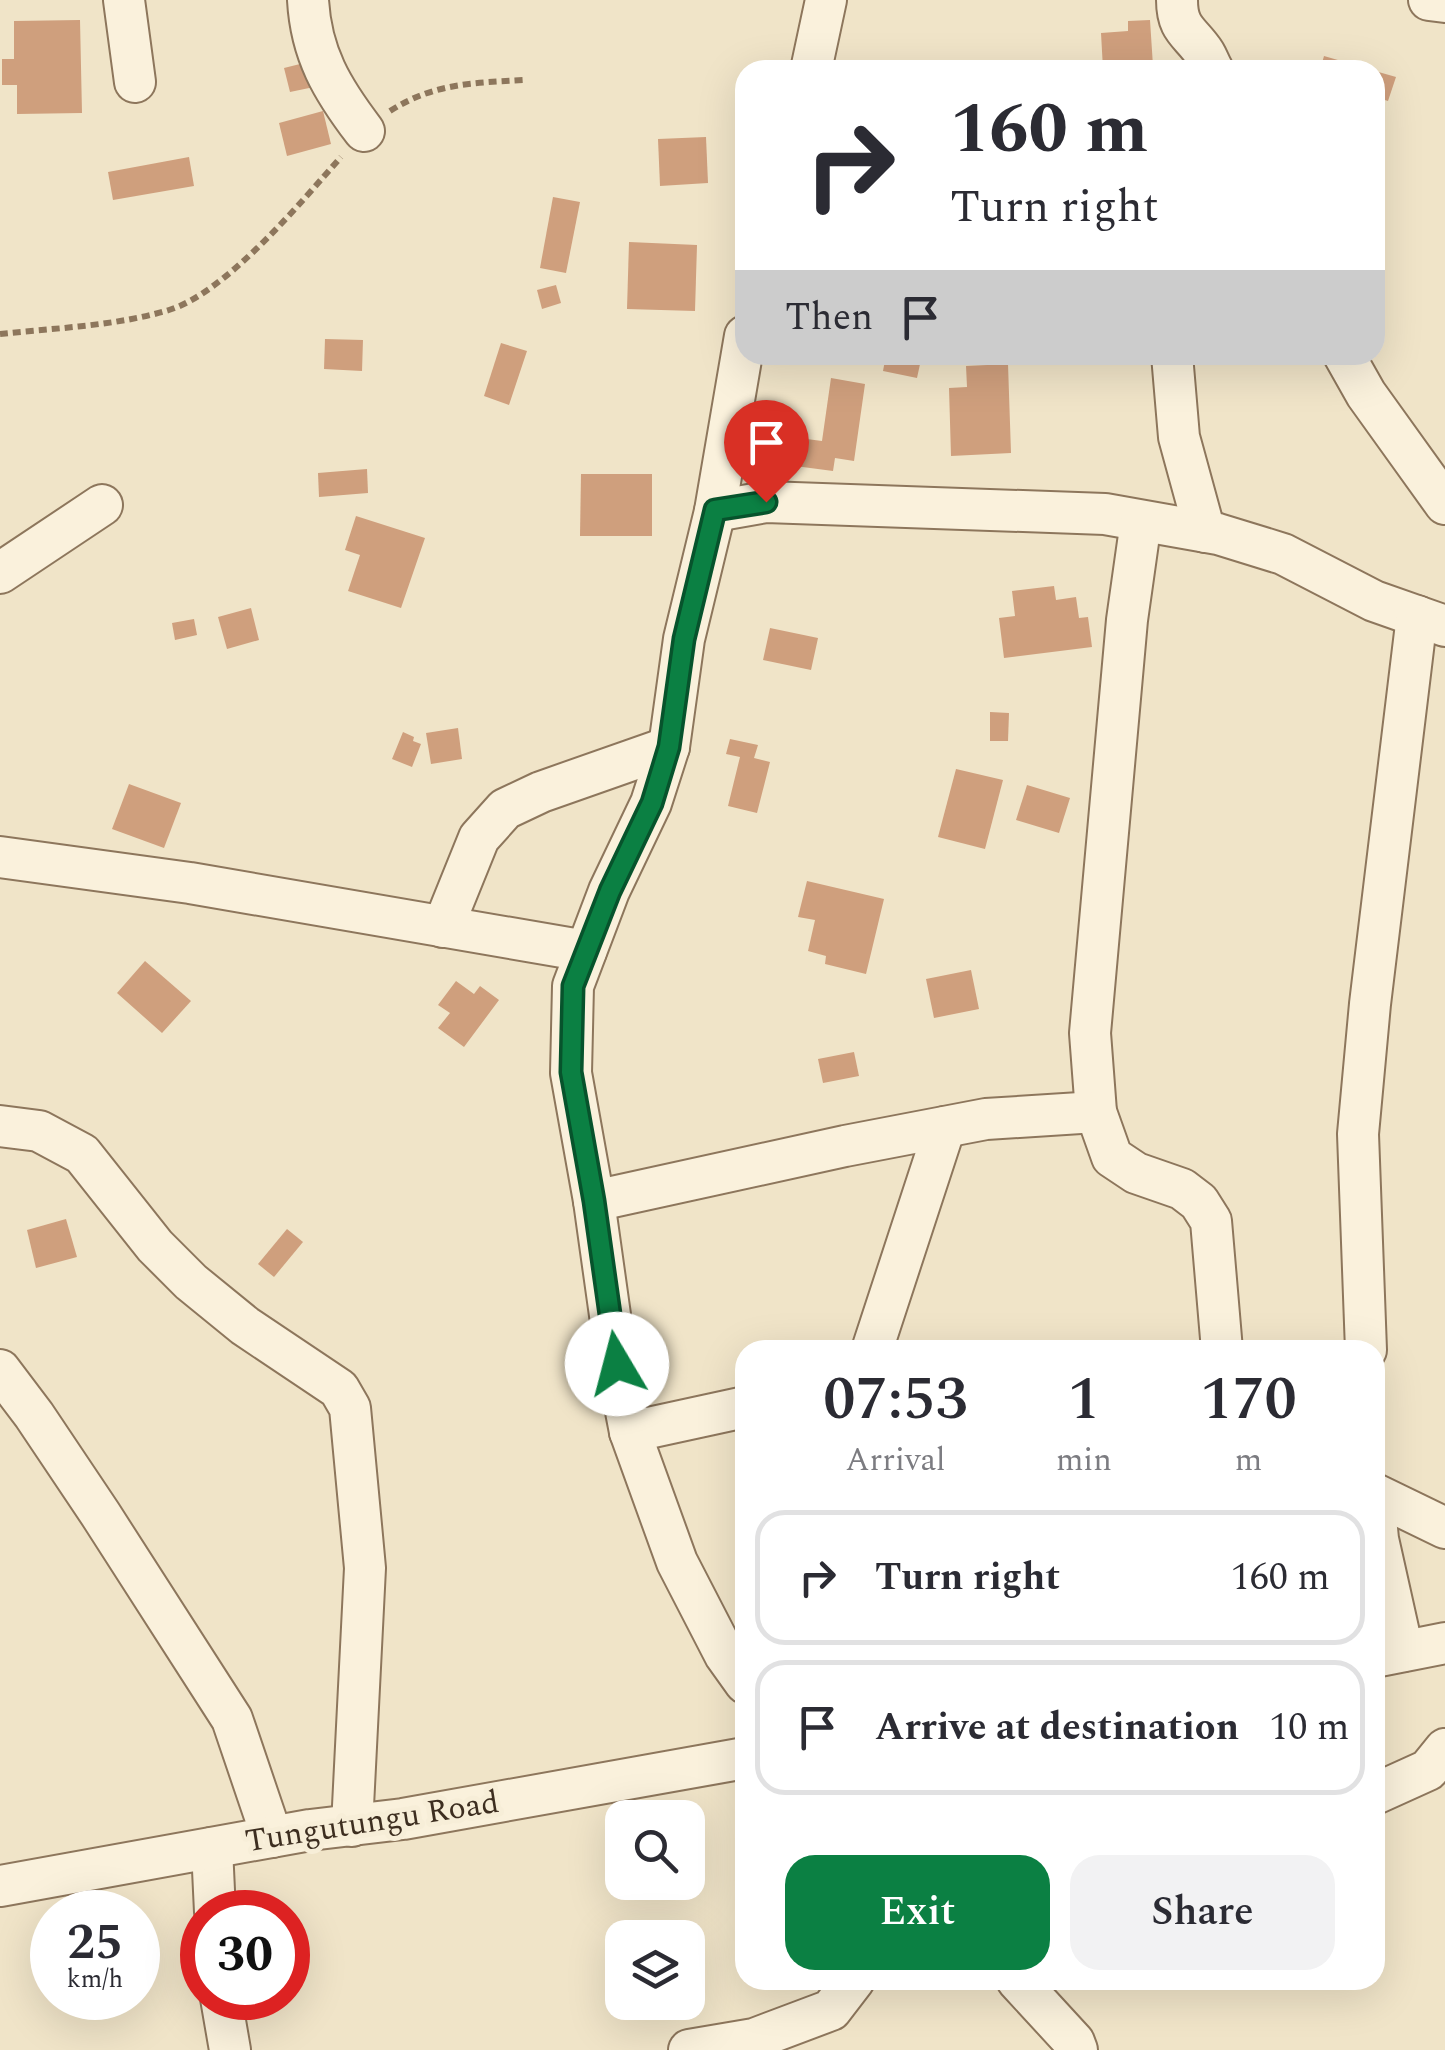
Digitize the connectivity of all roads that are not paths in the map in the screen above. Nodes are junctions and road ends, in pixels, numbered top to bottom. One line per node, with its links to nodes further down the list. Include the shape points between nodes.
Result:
1 (124, 0): 10 (street)
2 (308, 0): 11 (street, via 317,53)
3 (826, 0): 7 (street)
4 (1429, 0): 5 (street)
5 (1445, 2)
6 (1177, 5): 8 (street); 9 (street, via 1182,28)
7 (812, 60)
8 (1177, 60)
9 (1208, 60)
10 (136, 82)
11 (364, 131)
12 (740, 365): 17 (street)
13 (1173, 365): 19 (street, via 1179,437)
14 (1350, 365): 15 (street)
15 (1445, 504)
16 (102, 506): 20 (street)
17 (715, 510): 18 (street, via 766,502); 22 (street, via 684,639)
18 (1142, 520): 19 (street); 26 (street, via 1090,1033)
19 (1205, 532): 21 (street, via 1283,554 1374,601)
20 (0, 573)
21 (1431, 621): 32 (street, via 1370,1004 1358,1134)
22 (669, 747): 24 (street, via 505,808 480,838); 25 (street, via 652,803)
23 (0, 857): 24 (street)
24 (443, 927): 25 (street)
25 (586, 951): 29 (street, via 573,986 571,1072)
26 (1096, 1112): 28 (street); 31 (street, via 1112,1157 1182,1189 1210,1221)
27 (0, 1126): 45 (street, via 39,1131 82,1154 191,1282 339,1389 350,1408 365,1568)
28 (945, 1127): 29 (street); 30 (street)
29 (594, 1201): 35 (street)
30 (875, 1340)
31 (1221, 1340)
32 (1366, 1340)
33 (0, 1370): 46 (street, via 232,1719)
34 (735, 1409): 35 (street)
35 (630, 1432): 41 (street, via 678,1562)
36 (1385, 1499): 37 (street)
37 (1445, 1528)
38 (1385, 1613): 40 (street)
39 (1445, 1644): 40 (street)
40 (1389, 1654)
41 (735, 1668)
42 (1445, 1749): 44 (street, via 1428,1770)
43 (735, 1760): 45 (street, Tungutungu Road)
44 (1385, 1789)
45 (352, 1826): 46 (street, Tungutungu Road)
46 (272, 1837): 47 (street, Tungutungu Road)
47 (212, 1848): 48 (street, Tungutungu Road); 49 (street)
48 (0, 1886)
49 (213, 1890)
50 (846, 1990): 54 (street, via 831,2010 754,2038)
51 (1026, 1990): 55 (street)
52 (225, 2020): 53 (street)
53 (230, 2050)
54 (689, 2050)
55 (1078, 2050)

